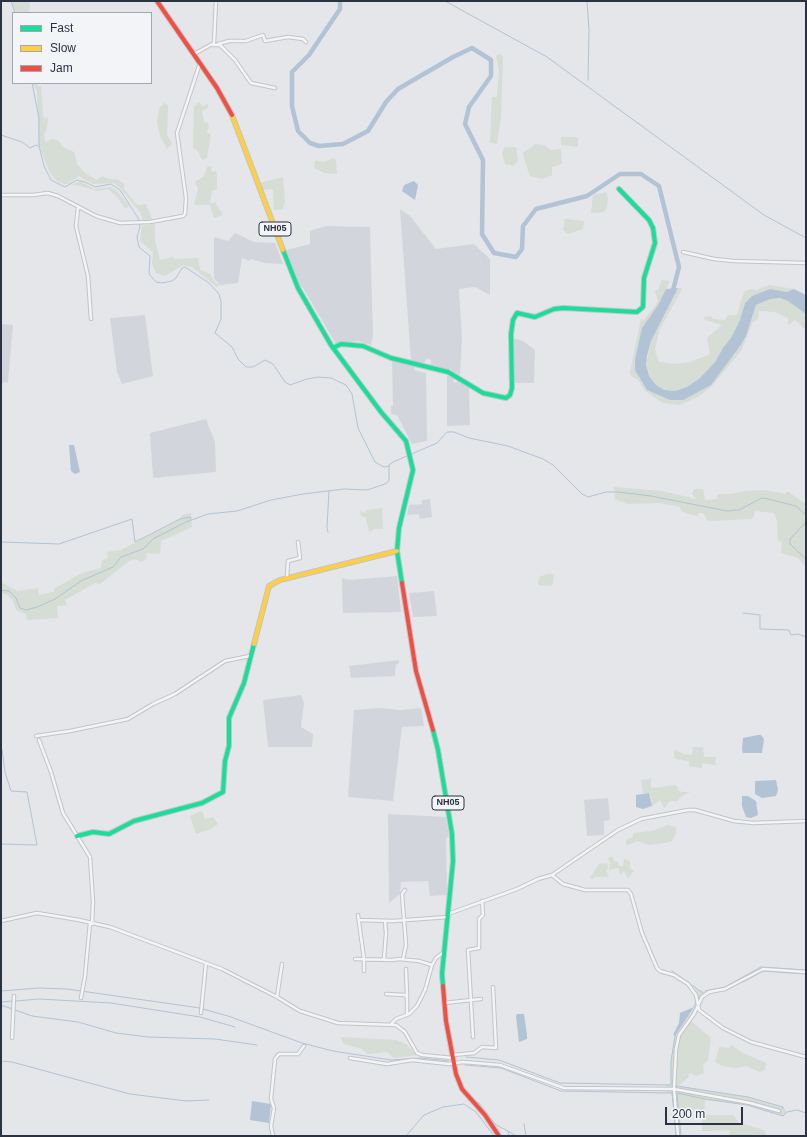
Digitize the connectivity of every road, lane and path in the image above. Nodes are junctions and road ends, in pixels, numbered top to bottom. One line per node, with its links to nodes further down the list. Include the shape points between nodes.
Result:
1 (157, 1): 6 (main road, NH05)
2 (216, 1): 5 (street)
3 (306, 42): 4 (street, via 303,38 288,37 266,41 263,35 246,41)
4 (218, 44): 5 (street); 8 (street, via 235,60 251,83)
5 (213, 45): 6 (street)
6 (193, 54): 7 (main road, NH05)
7 (200, 63): 11 (street, via 177,133 186,198 185,214 173,220 135,224 112,221); 15 (main road, NH05, via 233,117 298,288)
8 (275, 88)
9 (619, 189): 15 (main road, via 649,220 653,228 655,243 644,278 643,307 637,312 563,308 535,317 517,313 511,334 512,388 506,398 483,393 448,372 391,358 363,346 341,344)
10 (1, 195): 11 (street, via 48,193)
11 (78, 208): 14 (street, via 76,226 88,276)
12 (683, 252): 13 (street, via 734,261)
13 (806, 263)
14 (91, 319)
15 (333, 348): 17 (main road, NH05, via 406,441 412,477)
16 (298, 542): 18 (street, via 300,558 288,561)
17 (396, 551): 18 (main road); 28 (main road, NH05, via 411,646 438,750 448,804 453,861)
18 (287, 578): 19 (main road, via 267,588)
19 (250, 656): 20 (street, via 225,661 175,694 128,719); 23 (main road, via 244,683 229,718 224,792 202,803 134,821 109,834 93,832)
20 (36, 736)
21 (39, 740): 23 (street, via 63,813)
22 (806, 821): 24 (street, via 753,823 734,821 695,810 670,813 626,825)
23 (77, 836): 33 (street, via 90,857 93,902)
24 (552, 875): 26 (street); 54 (street, via 563,884 585,890 628,890 651,958 660,971 674,975 688,984 697,999)
25 (405, 890): 30 (street, via 402,894)
26 (482, 901): 28 (street); 52 (street, via 484,916 479,919 479,948 468,950)
27 (358, 915): 29 (street)
28 (448, 916): 30 (street); 34 (main road, NH05)
29 (359, 920): 32 (street); 36 (street)
30 (404, 920): 32 (street); 37 (street, via 406,945)
31 (1, 921): 33 (street, via 37,913)
32 (385, 921): 38 (street)
33 (91, 924): 39 (street, via 110,928); 50 (street)
34 (444, 952): 41 (street); 53 (main road, NH05)
35 (355, 959): 36 (street)
36 (364, 959): 38 (street); 43 (street)
37 (403, 959): 38 (street); 41 (street)
38 (384, 960)
39 (206, 963): 48 (street); 55 (street)
40 (282, 964): 48 (street)
41 (432, 965): 56 (street, via 426,990 417,1006)
42 (406, 969): 49 (street)
43 (364, 971)
44 (806, 972): 54 (street, via 763,969 725,989 705,994)
45 (493, 987): 63 (street, via 496,1048 482,1047 474,1053)
46 (386, 994): 49 (street)
47 (14, 996): 59 (street)
48 (277, 997): 57 (street, via 300,1011 338,1023)
49 (407, 997): 56 (street)
50 (81, 998)
51 (481, 998): 52 (street)
52 (471, 1000): 53 (street); 58 (street)
53 (444, 1003): 63 (main road, NH05)
54 (697, 1008): 61 (street, via 723,1028 751,1042); 64 (street, via 679,1035 674,1061)
55 (201, 1013)
56 (407, 1015): 57 (street)
57 (391, 1024): 63 (street, via 400,1027 417,1053)
58 (473, 1036)
59 (12, 1038)
60 (304, 1046): 66 (street, via 298,1054 279,1054 275,1059 271,1099 274,1108 271,1126)
61 (806, 1057)
62 (350, 1058): 63 (street, via 387,1064 412,1060 449,1064)
63 (453, 1059): 64 (street, via 500,1065 564,1088); 67 (main road, NH05, via 462,1089)
64 (674, 1089): 65 (street, via 750,1102); 68 (street)
65 (779, 1111)
66 (273, 1136)
67 (499, 1136)
68 (678, 1136)

